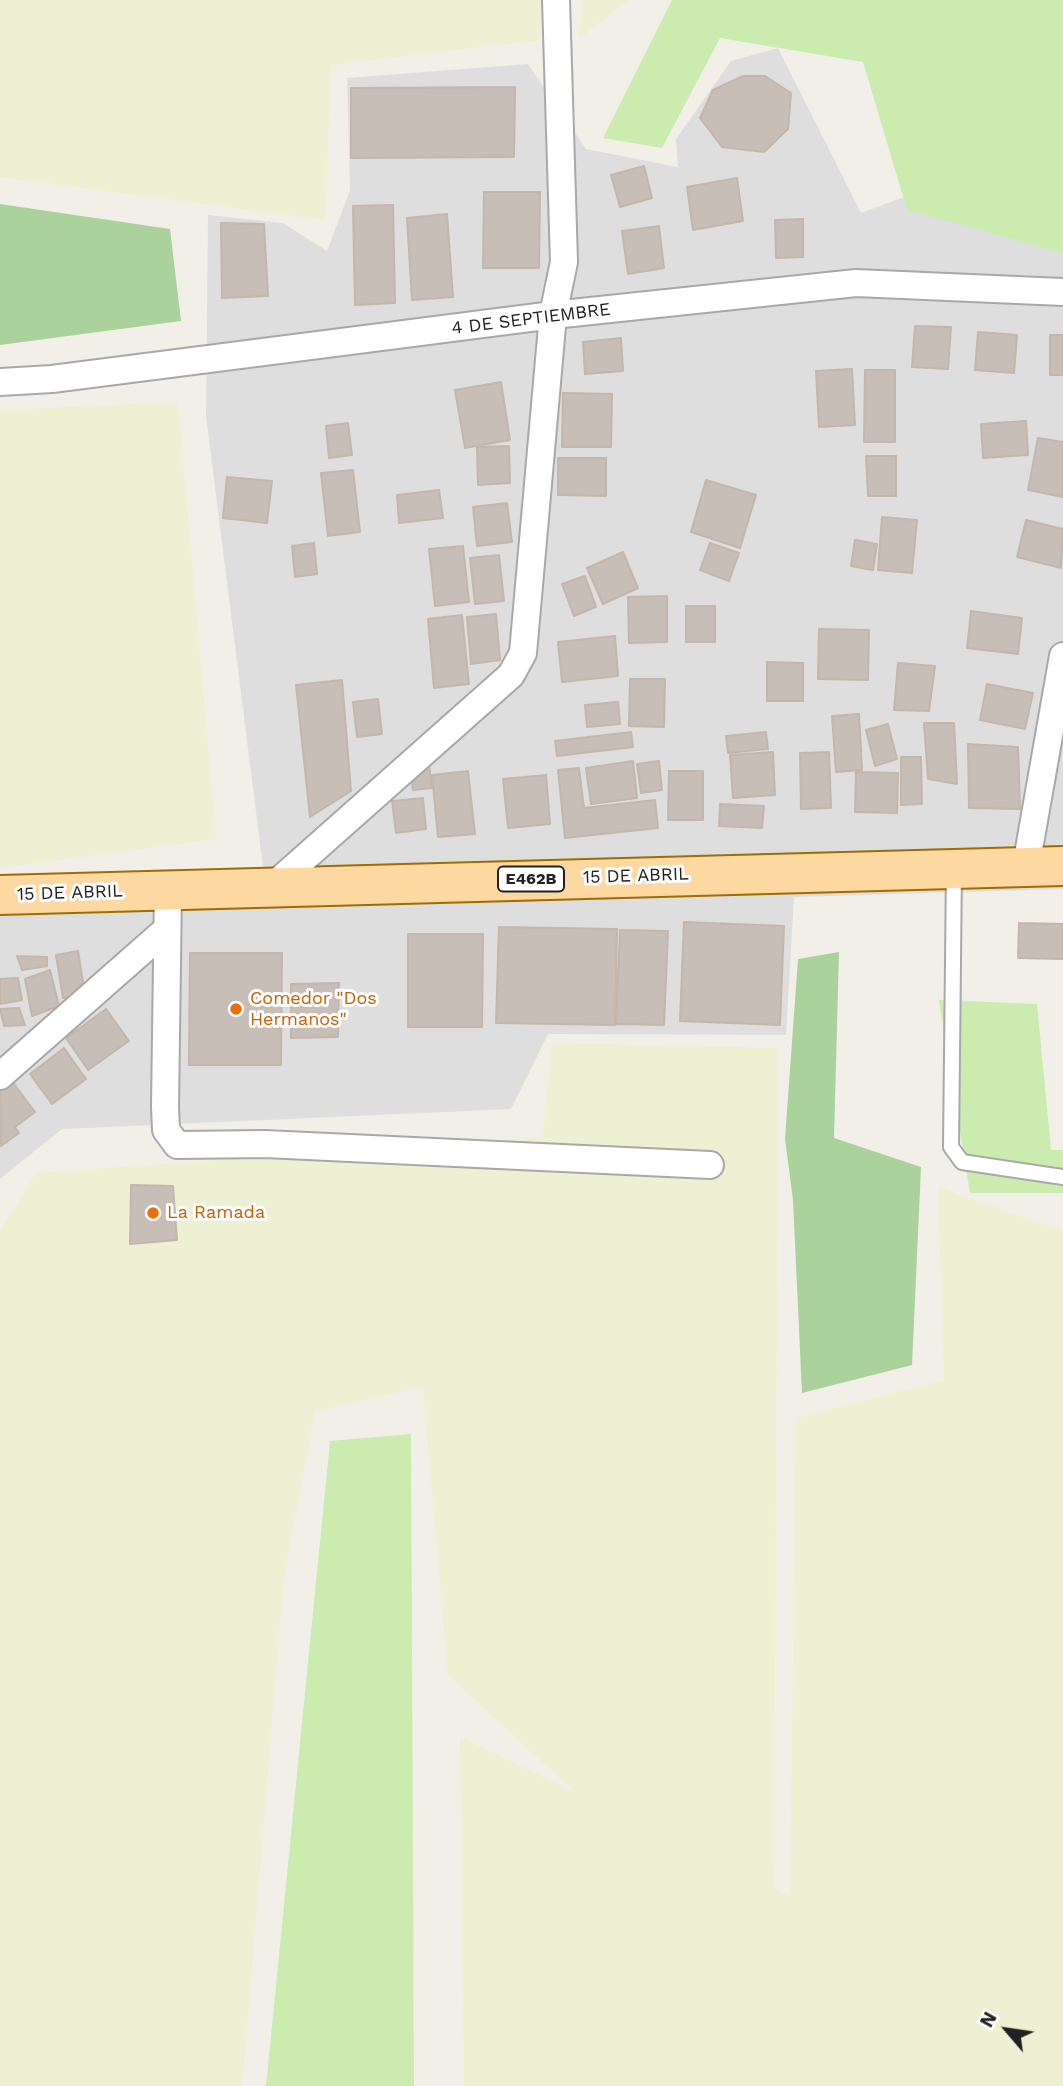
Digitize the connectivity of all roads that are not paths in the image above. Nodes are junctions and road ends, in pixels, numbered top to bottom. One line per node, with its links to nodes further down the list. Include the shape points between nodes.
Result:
1 (555, 0): 3 (street, via 564,262)
2 (1063, 292): 3 (street, 4 DE SEPTIEMBRE, via 856,283)
3 (553, 315): 4 (street, 4 DE SEPTIEMBRE); 8 (street, via 523,653 511,675)
4 (0, 382)
5 (1063, 656): 6 (street)
6 (1044, 866): 7 (main road, 15 DE ABRIL / E462B)
7 (954, 868): 8 (main road, 15 DE ABRIL / E462B); 14 (lane, via 951,1147 962,1162)
8 (273, 886): 9 (main road, 15 DE ABRIL / E462B)
9 (168, 890): 10 (main road, 15 DE ABRIL / E462B); 11 (street)
10 (0, 895)
11 (167, 929): 12 (street); 13 (street, via 166,1130 177,1144)
12 (0, 1076)
13 (710, 1165)
14 (1063, 1177)

